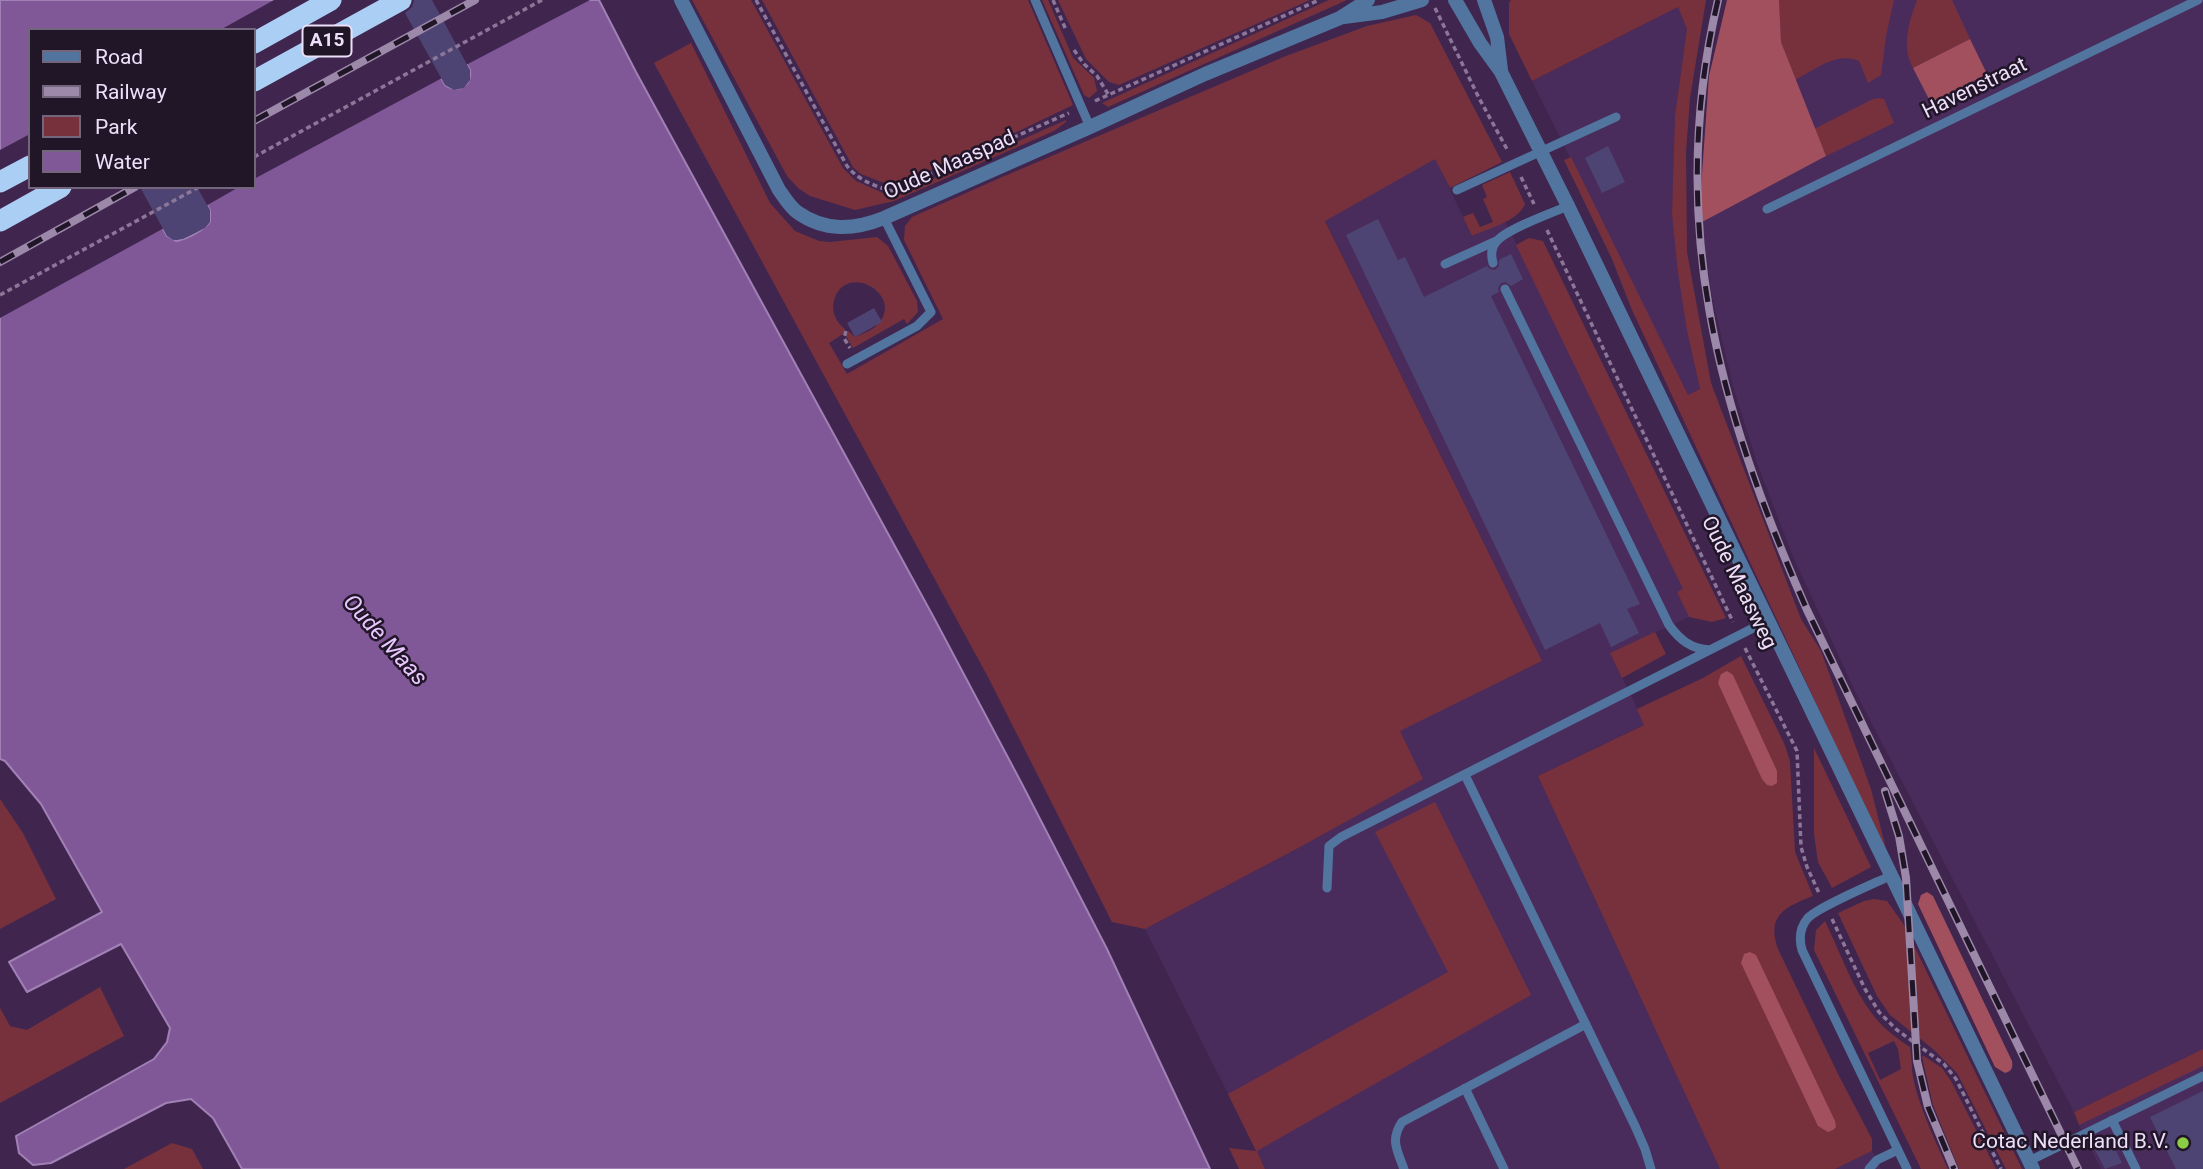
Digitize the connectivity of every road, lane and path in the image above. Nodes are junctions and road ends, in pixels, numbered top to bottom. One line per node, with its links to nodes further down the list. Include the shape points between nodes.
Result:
1 (331, 0): 17 (highway, A15)
2 (401, 0): 20 (highway, A15)
3 (542, 0): 26 (path)
4 (681, 0): 36 (street, Oude Maaspad, via 779,190 795,211 835,228)
5 (756, 0): 22 (path, Oude Maaspad, via 847,166 858,177 891,191)
6 (1035, 0): 22 (lane)
7 (1053, 0): 16 (path)
8 (1319, 0): 21 (path, Oude Maaspad)
9 (1368, 0): 15 (street, Oude Maaspad)
10 (1422, 0): 15 (street, Oude Maaspad)
11 (1432, 0): 27 (path, Oude Maasweg)
12 (1455, 0): 19 (street, Oude Maasweg)
13 (1484, 0): 19 (street, Oude Maasweg, via 1497,37)
14 (2198, 0): 34 (lane, Havenstraat)
15 (1340, 18): 24 (street, Oude Maaspad)
16 (1066, 32)
17 (256, 42)
18 (1071, 43): 21 (path)
19 (1501, 72): 25 (street, Oude Maasweg)
20 (256, 80)
21 (1108, 94): 22 (path, Oude Maaspad)
22 (1082, 107): 24 (lane)
23 (1616, 117): 25 (lane)
24 (1090, 127): 36 (street, Oude Maaspad)
25 (1540, 150): 27 (lane); 33 (street, Oude Maasweg)
26 (256, 156)
27 (1514, 163): 32 (lane); 35 (path, Oude Maasweg)
28 (28, 167): 29 (highway)
29 (0, 182)
30 (57, 189): 37 (highway)
31 (195, 189): 42 (path)
32 (1457, 190)
33 (1568, 206): 35 (lane); 44 (street, Oude Maasweg)
34 (1767, 209)
35 (1541, 217): 38 (lane); 45 (path, Oude Maasweg)
36 (884, 218): 43 (lane, via 930,312 917,326)
37 (0, 221)
38 (1497, 240): 39 (lane); 40 (lane)
39 (1493, 263)
40 (1445, 264)
41 (1505, 289): 46 (lane, via 1669,625 1688,645)
42 (0, 295)
43 (847, 363)
44 (1769, 620): 45 (lane); 48 (street, Oude Maasweg)
45 (1739, 636): 46 (lane); 50 (path, Oude Maasweg, via 1797,751 1801,847)
46 (1712, 650): 47 (lane)
47 (1465, 775): 49 (lane, via 1329,846); 51 (lane)
48 (1890, 876): 50 (lane); 56 (street, Oude Maasweg)
49 (1327, 888)
50 (1826, 907): 55 (lane, via 1813,913 1803,926 1802,950); 62 (path, Oude Maasweg, via 1874,1004 1897,1030 1950,1071)
51 (1586, 1024): 53 (lane); 59 (lane)
52 (2203, 1076): 54 (lane)
53 (1465, 1087): 57 (lane, via 1402,1122 1395,1131); 58 (lane)
54 (2112, 1120): 56 (lane); 63 (lane)
55 (1898, 1150): 60 (lane); 61 (lane)
56 (2031, 1165)
57 (1404, 1169)
58 (1504, 1169)
59 (1651, 1169)
60 (1869, 1169)
61 (1907, 1169)
62 (2000, 1169)
63 (2136, 1169)

